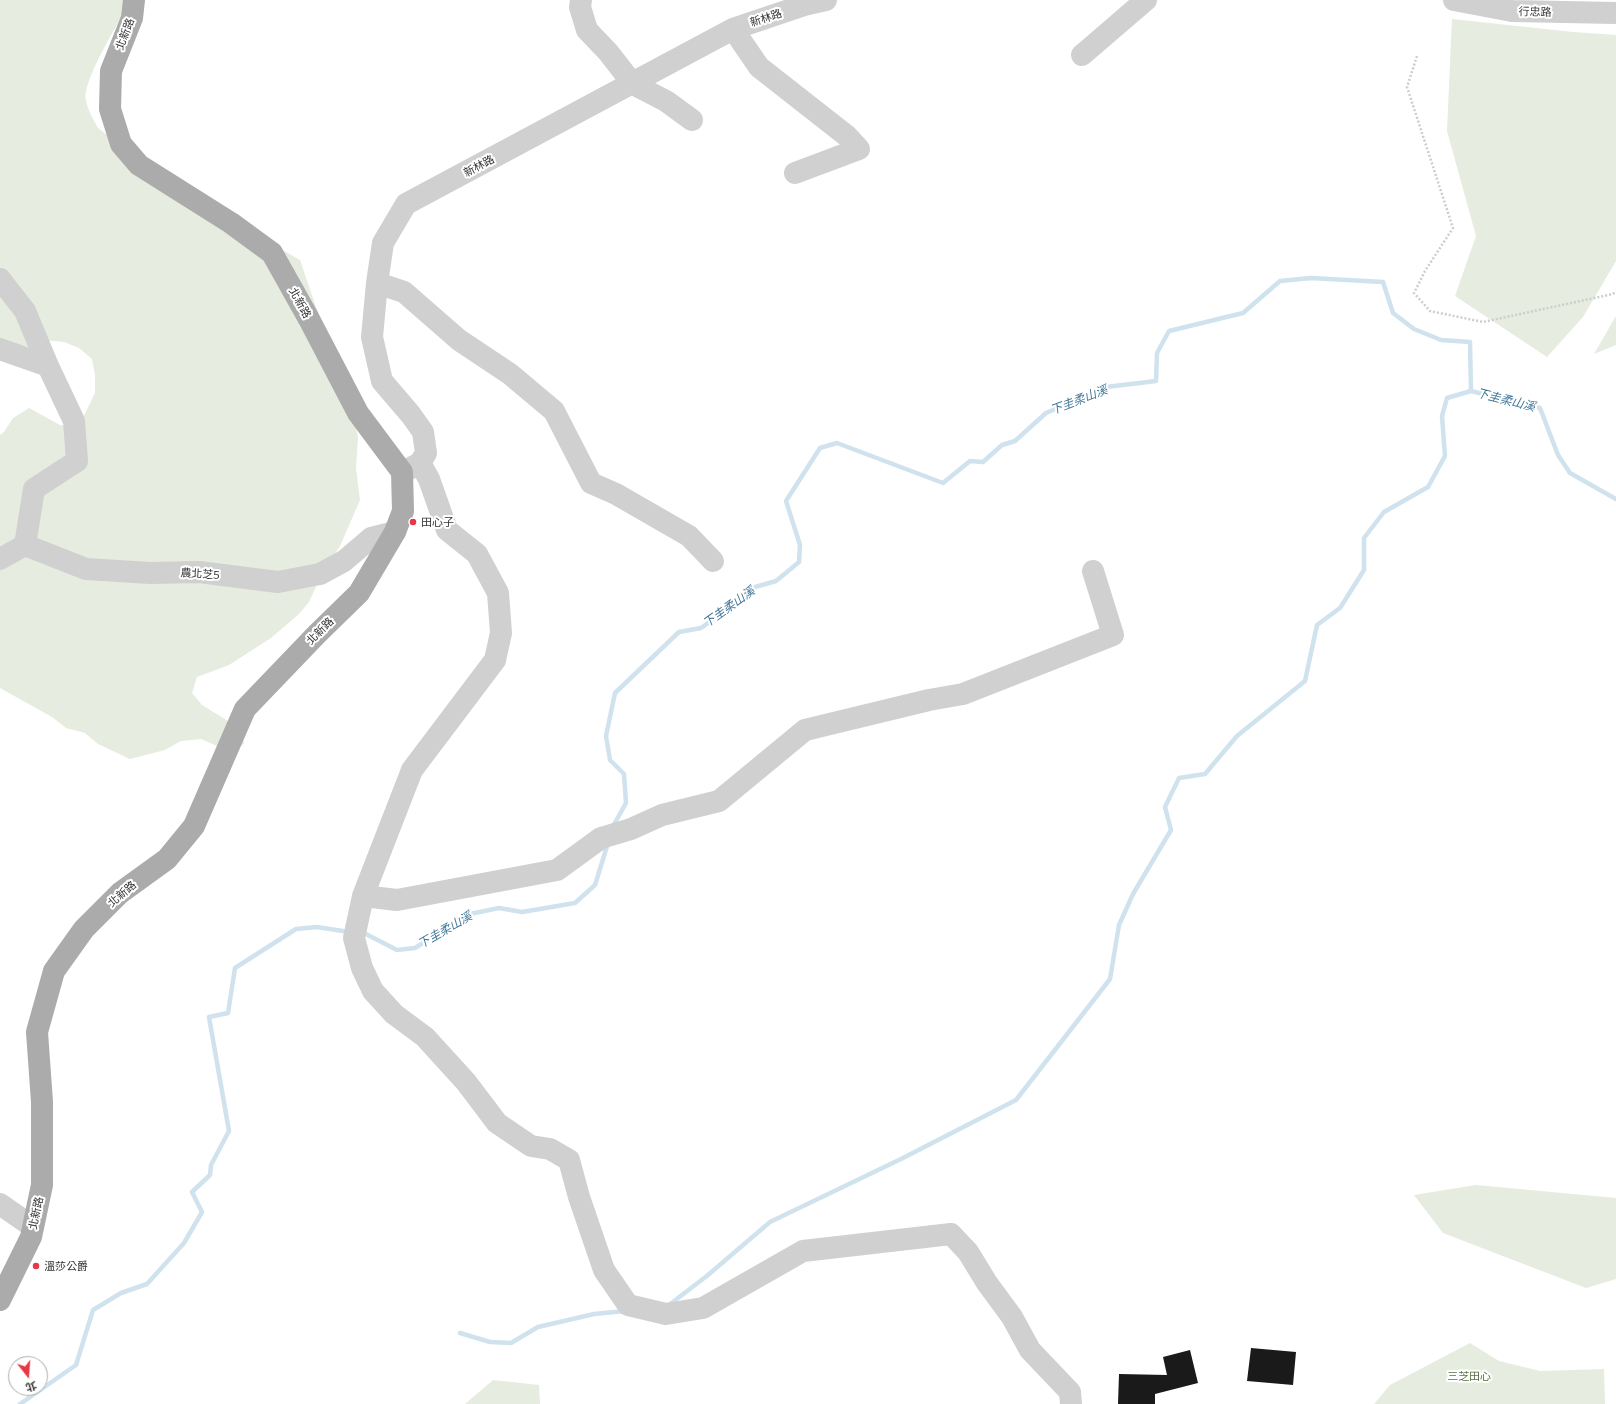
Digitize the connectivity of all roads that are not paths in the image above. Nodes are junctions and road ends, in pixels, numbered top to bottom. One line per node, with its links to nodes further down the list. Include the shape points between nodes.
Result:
1 (134, 0): 17 (main road, 北新路, via 132,18 110,71 110,109 121,144 139,165 231,223 272,253 358,413)
2 (582, 0): 10 (street, via 580,7 587,30)
3 (826, 0): 6 (street, 新林路)
4 (1146, 0): 9 (street)
5 (1454, 0): 7 (street, 行忠路, via 1512,12)
6 (802, 2): 8 (street, 新林路)
7 (1616, 13)
8 (733, 29): 10 (street, 新林路); 12 (street, via 758,67 847,136 859,149)
9 (1082, 55)
10 (633, 84): 11 (street, via 666,101); 14 (street, 新林路, via 406,204 383,243)
11 (692, 120)
12 (795, 173)
13 (0, 279): 16 (street, via 25,311)
14 (377, 283): 17 (street, 新林路, via 372,337 382,381 423,432 426,453); 21 (street, via 404,292 459,340 510,374 554,411 591,483 616,494 689,536)
15 (0, 349): 16 (street)
16 (48, 366): 19 (street, via 74,421 77,462 34,489)
17 (411, 468): 18 (main road, 北新路, via 403,511); 23 (street, via 428,479 447,530 477,554 498,593 501,633 494,660 412,770)
18 (395, 532): 19 (street, 農北芝5, via 371,538 344,561 320,574 278,582 198,572 150,573 86,569); 25 (main road, 北新路, via 359,593 245,709 194,826 166,859 120,893 84,929 54,971 37,1032 42,1102 42,1185)
19 (25, 545): 20 (street)
20 (0, 559)
21 (713, 561)
22 (1093, 571): 23 (street, via 1113,635 963,694 805,730 719,801 662,815 631,829 600,838 557,870 397,900)
23 (363, 896): 27 (street, via 357,929 362,968 373,991 394,1014 424,1037 466,1082 497,1123 531,1146 550,1148 570,1160 579,1197 604,1270 628,1305 666,1314 703,1308 803,1250 951,1234 968,1252 1012,1317 1030,1350 1070,1392)
24 (0, 1204): 25 (street)
25 (33, 1227): 26 (main road, 北新路, via 31,1237)
26 (0, 1300)
27 (1071, 1404)

